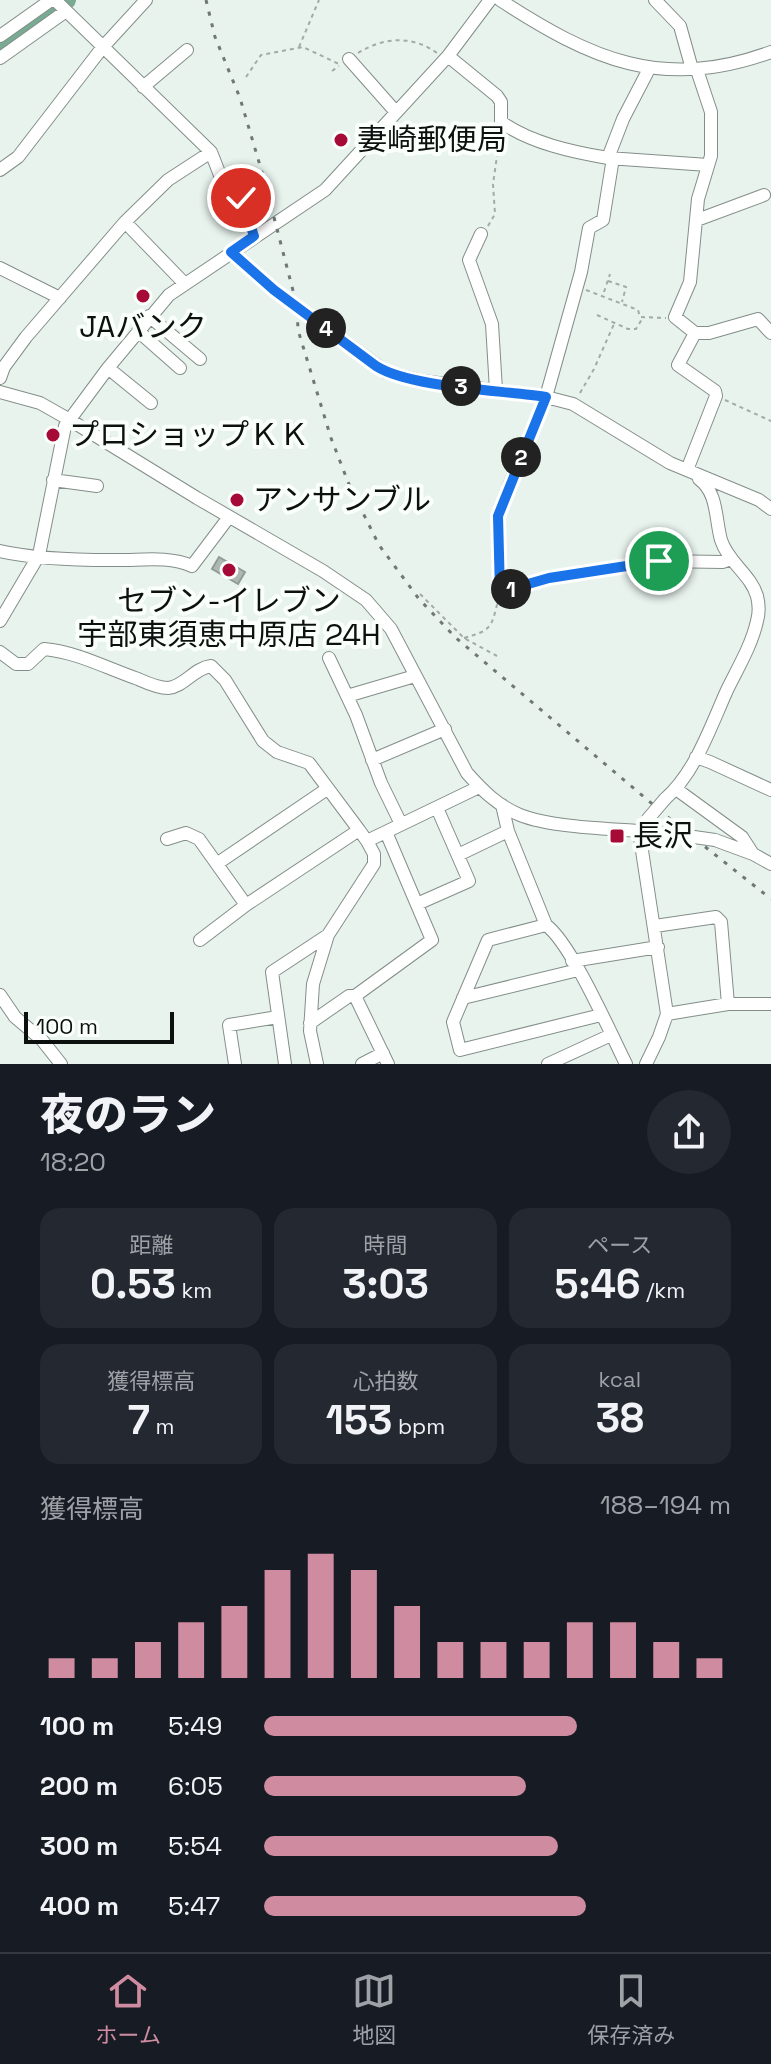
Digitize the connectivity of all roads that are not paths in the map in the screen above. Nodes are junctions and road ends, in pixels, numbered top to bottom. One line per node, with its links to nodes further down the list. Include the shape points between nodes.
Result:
1 (146, 0): 7 (street)
2 (490, 0): 10 (street)
3 (500, 0): 13 (street, via 584,49)
4 (655, 0): 14 (street, via 680,26)
5 (58, 4): 6 (street); 7 (street); 11 (street)
6 (0, 36)
7 (102, 48): 15 (street); 20 (street, via 18,157)
8 (187, 50): 15 (street)
9 (771, 52): 14 (street)
10 (446, 57): 16 (street); 18 (street, via 497,96 501,122 517,133)
11 (0, 58)
12 (349, 59): 16 (street)
13 (649, 69): 14 (street); 18 (street)
14 (695, 70): 19 (street, via 711,112)
15 (143, 87): 17 (street)
16 (395, 111): 25 (street, via 325,190)
17 (211, 152): 23 (street, via 168,180); 25 (street, via 225,188 241,198)
18 (610, 158): 19 (street); 40 (street, via 603,220 589,228)
19 (708, 165): 22 (street)
20 (0, 170)
21 (764, 195): 22 (street)
22 (697, 220): 32 (street, via 690,282 675,317)
23 (125, 222): 28 (street); 29 (street)
24 (481, 234): 38 (street, via 469,260 492,324)
25 (254, 236): 26 (street)
26 (231, 252): 28 (street); 38 (street, via 386,372)
27 (0, 268): 29 (street)
28 (184, 283): 30 (street)
29 (60, 298): 37 (street)
30 (149, 316): 31 (street); 34 (street)
31 (138, 331): 35 (street); 36 (street)
32 (695, 333): 33 (street, via 758,319); 43 (street, via 678,365 716,396)
33 (771, 333)
34 (200, 359)
35 (108, 368): 41 (street); 42 (street)
36 (180, 368)
37 (0, 378)
38 (496, 390): 40 (street)
39 (0, 392): 42 (street, via 40,403)
40 (546, 397): 43 (street, via 573,404); 46 (street)
41 (151, 403)
42 (70, 420): 44 (street); 48 (street)
43 (687, 470): 47 (street); 51 (street, via 712,492)
44 (53, 480): 45 (street); 50 (street)
45 (97, 486)
46 (509, 486)
47 (769, 502)
48 (229, 517): 50 (street, via 192,566 175,560); 56 (street, via 366,600 391,629)
49 (0, 551): 50 (street)
50 (39, 555): 53 (street)
51 (731, 559): 52 (street, via 659,561 549,578); 59 (street, via 751,583 759,616)
52 (500, 592)
53 (0, 621)
54 (0, 652): 62 (street, via 16,664 28,664 44,649 61,651 170,688 211,666 263,741 309,763)
55 (329, 658): 57 (street)
56 (415, 676): 57 (street); 58 (street)
57 (347, 696): 60 (street)
58 (445, 729): 60 (street); 61 (street)
59 (696, 757): 63 (street); 64 (street)
60 (372, 760): 67 (street)
61 (479, 787): 65 (street); 66 (street)
62 (327, 789): 69 (street); 76 (street)
63 (676, 789): 68 (street, bridge); 74 (street, via 742,837)
64 (771, 790)
65 (502, 805): 68 (street, via 536,820); 70 (street)
66 (437, 808): 67 (street); 75 (street)
67 (401, 824): 71 (street)
68 (643, 825): 74 (street, bridge); 81 (street)
69 (359, 830): 73 (street); 79 (street)
70 (508, 831): 75 (street); 80 (street)
71 (386, 832): 73 (street); 78 (street)
72 (167, 839): 76 (street, via 186,833 199,839)
73 (367, 841): 82 (street, via 374,864)
74 (753, 854): 77 (street)
75 (458, 855): 78 (street, via 469,881)
76 (218, 863): 79 (street)
77 (771, 864)
78 (417, 904): 87 (street, via 432,940)
79 (246, 905): 83 (street)
80 (546, 925): 85 (street); 88 (street, via 488,940)
81 (655, 926): 84 (street); 89 (street, via 716,917 721,922)
82 (328, 935): 93 (street, via 272,972); 94 (street, via 313,984)
83 (200, 940)
84 (658, 947): 85 (street); 91 (street)
85 (575, 965): 88 (street); 92 (street)
86 (0, 995): 97 (street)
87 (355, 996): 94 (street); 96 (street)
88 (463, 998): 92 (street, via 453,1022 460,1050)
89 (728, 1004): 90 (street); 91 (street)
90 (771, 1004)
91 (667, 1014): 104 (street)
92 (601, 1015): 95 (street)
93 (278, 1017): 98 (street, via 229,1025); 99 (street)
94 (310, 1023): 100 (street)
95 (611, 1035): 102 (street); 103 (street)
96 (386, 1059): 101 (street)
97 (61, 1064)
98 (235, 1064)
99 (285, 1064)
100 (317, 1064)
101 (362, 1064)
102 (548, 1064)
103 (626, 1064)
104 (646, 1064)

